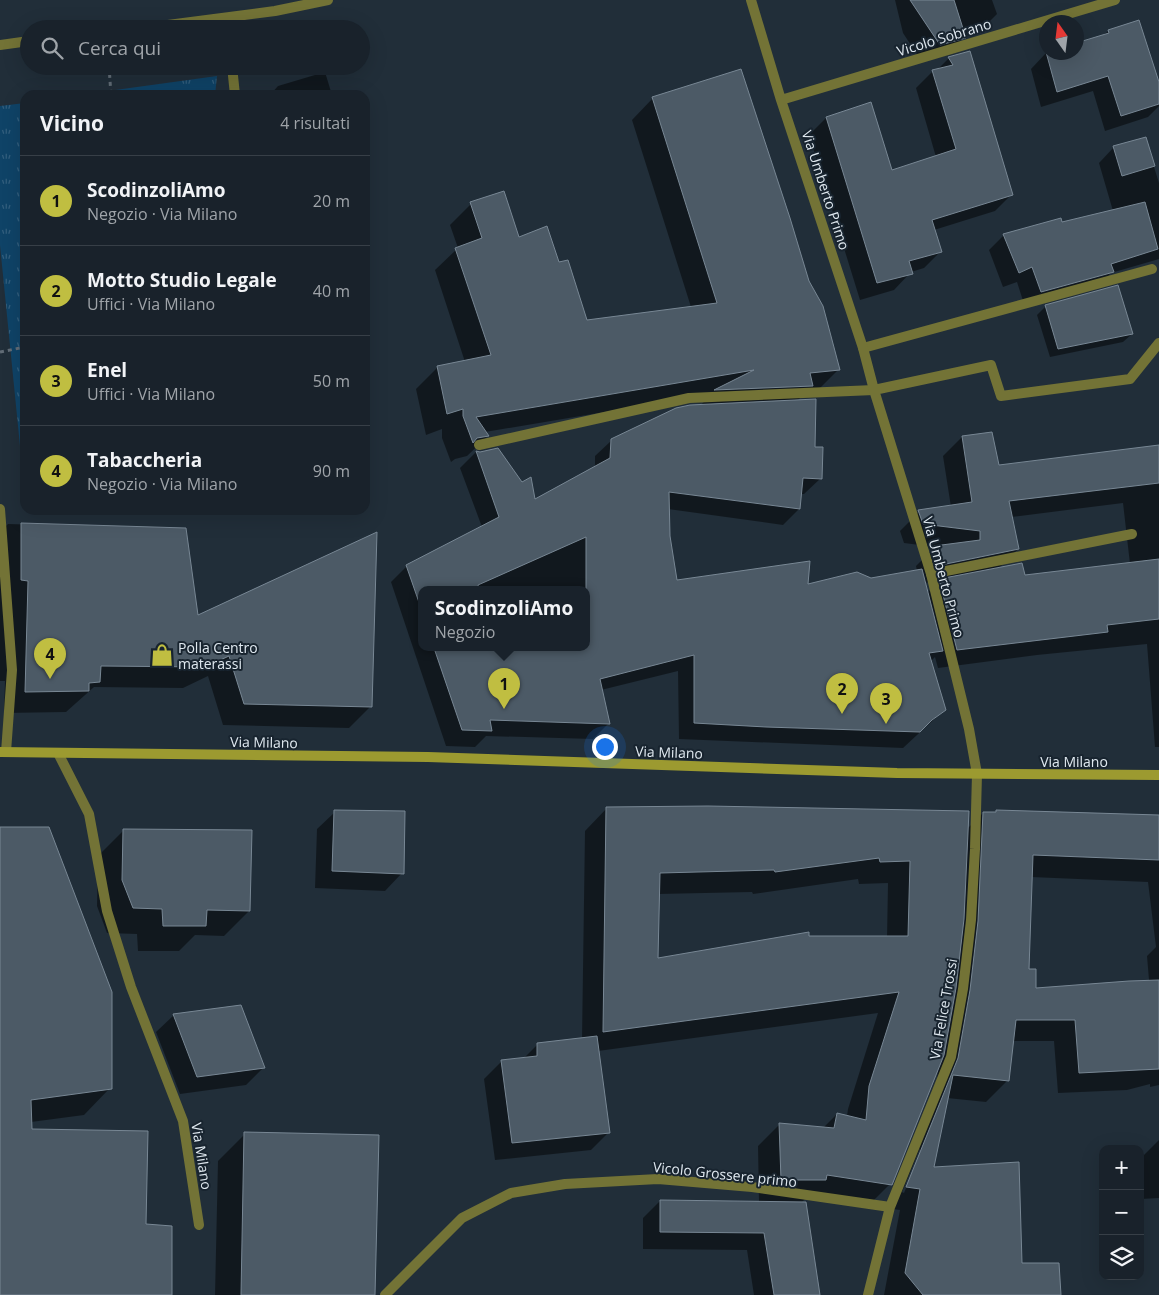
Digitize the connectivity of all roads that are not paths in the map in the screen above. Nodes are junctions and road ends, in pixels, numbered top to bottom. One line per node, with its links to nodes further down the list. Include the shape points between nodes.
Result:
1 (328, 0): 4 (street)
2 (750, 0): 9 (street, Via Umberto Primo)
3 (1115, 0): 9 (street, Vicolo Sobrano)
4 (244, 20)
5 (20, 42): 6 (street)
6 (0, 44)
7 (233, 75): 8 (street)
8 (234, 90)
9 (781, 100): 12 (street, Via Umberto Primo)
10 (1152, 269): 12 (street)
11 (1159, 343): 13 (street, via 1130,379 1002,396 991,365)
12 (863, 348): 13 (street, Via Umberto Primo)
13 (874, 390): 14 (street, via 689,398); 17 (street, Via Umberto Primo)
14 (479, 445)
15 (0, 509): 18 (street, via 12,670)
16 (1132, 534): 17 (street)
17 (932, 574): 20 (street, Via Umberto Primo, via 969,729)
18 (3, 752): 19 (main road, Via Milano)
19 (58, 753): 20 (main road, Via Milano, via 428,758); 23 (street, Via Milano, via 89,814 107,911 131,987 183,1121)
20 (976, 774): 21 (main road, Via Milano); 22 (street, Via Felice Trossi, via 972,920 951,1057)
21 (1159, 775)
22 (890, 1207): 24 (street, Vicolo Grossere primo, via 752,1187 658,1179 565,1184 511,1193 462,1218); 25 (street, Via Felice Trossi)
23 (199, 1225)
24 (385, 1295)
25 (868, 1295)

